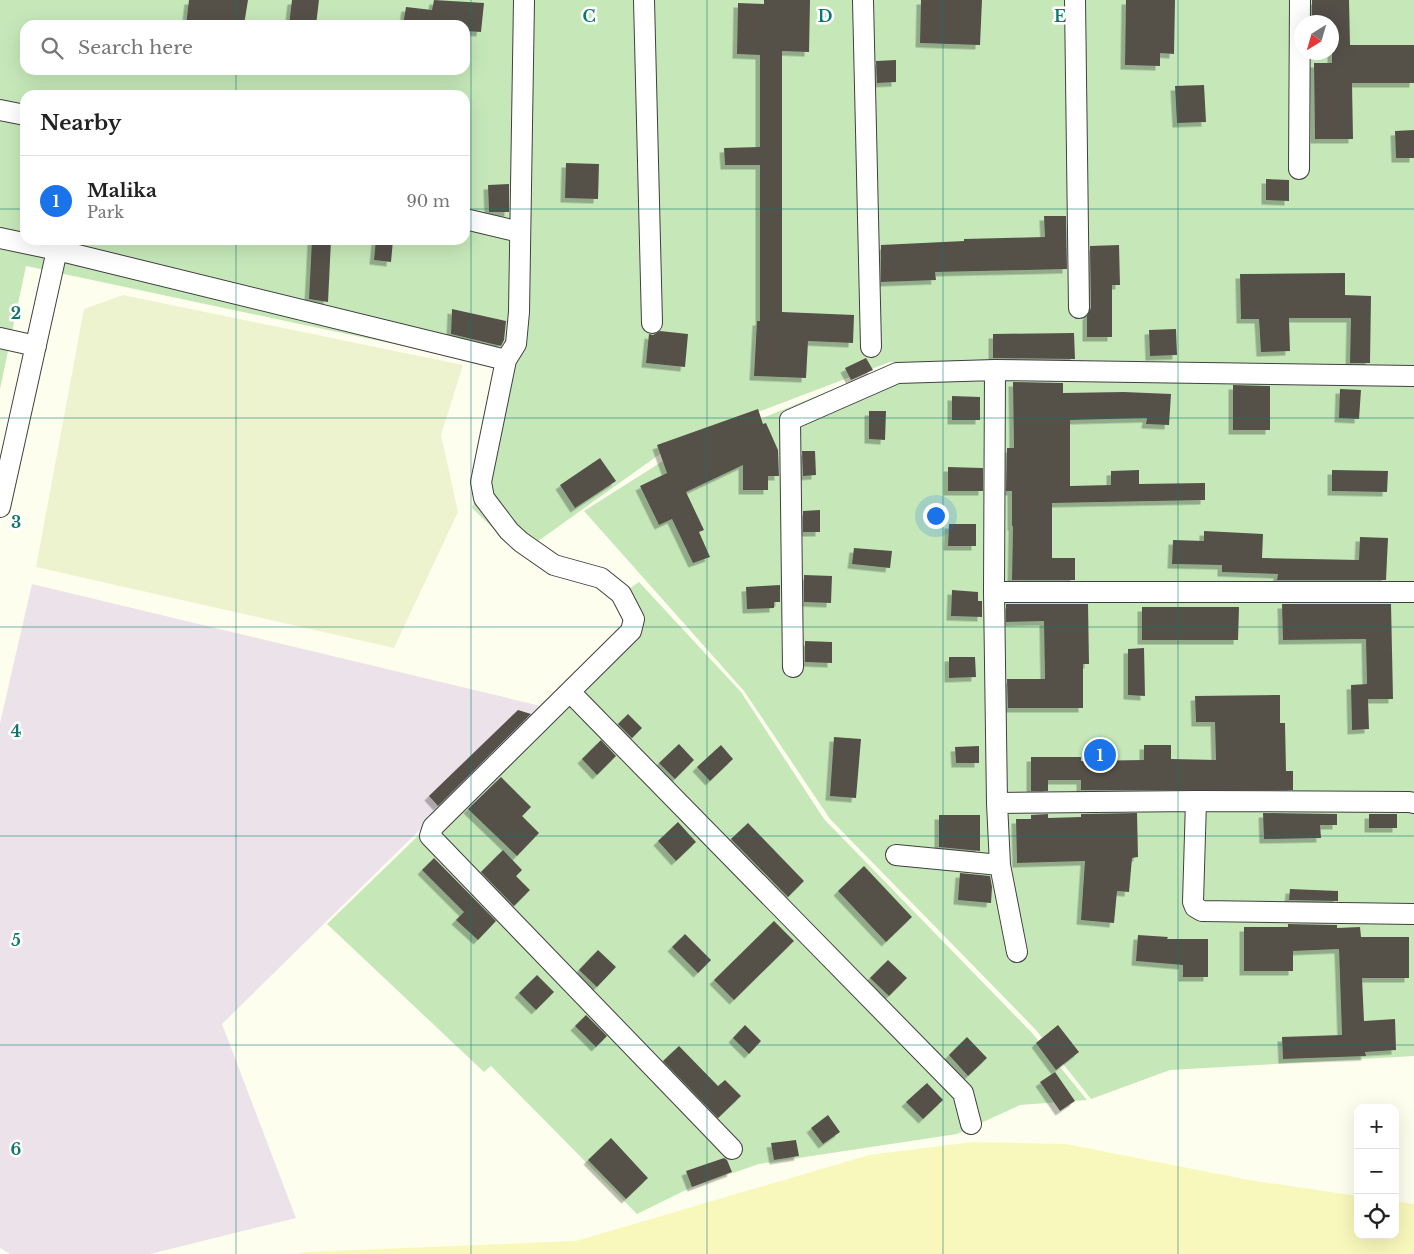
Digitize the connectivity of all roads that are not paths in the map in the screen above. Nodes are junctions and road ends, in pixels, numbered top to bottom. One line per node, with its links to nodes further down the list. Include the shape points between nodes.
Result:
1 (524, 0): 10 (street)
2 (644, 0): 16 (street)
3 (863, 0): 19 (street)
4 (1075, 0): 15 (street)
5 (1300, 0): 8 (street)
6 (0, 110): 7 (street)
7 (20, 115)
8 (1299, 169)
9 (470, 220): 10 (street)
10 (520, 232): 20 (street, via 520,312 516,344)
11 (0, 238): 12 (street)
12 (20, 242)
13 (33, 245): 14 (street)
14 (57, 250): 18 (street); 20 (street)
15 (1079, 308)
16 (652, 323)
17 (0, 338): 18 (street)
18 (36, 346): 23 (street)
19 (871, 348)
20 (506, 360): 27 (street, via 481,482 484,498 509,531 541,556 554,565 601,578 621,594 634,619 631,631)
21 (995, 370): 22 (street); 24 (street); 26 (street, via 897,373 790,420)
22 (1414, 376)
23 (0, 507)
24 (994, 592): 25 (street); 30 (street)
25 (1414, 592)
26 (794, 667)
27 (570, 692): 35 (street, via 963,1094); 36 (street, via 433,827 430,836)
28 (1196, 801): 29 (street); 30 (street); 33 (street, via 1193,902 1202,911)
29 (1414, 803)
30 (997, 804): 32 (street)
31 (896, 855): 32 (street)
32 (1000, 865): 34 (street)
33 (1414, 914)
34 (1016, 952)
35 (972, 1124)
36 (732, 1149)

